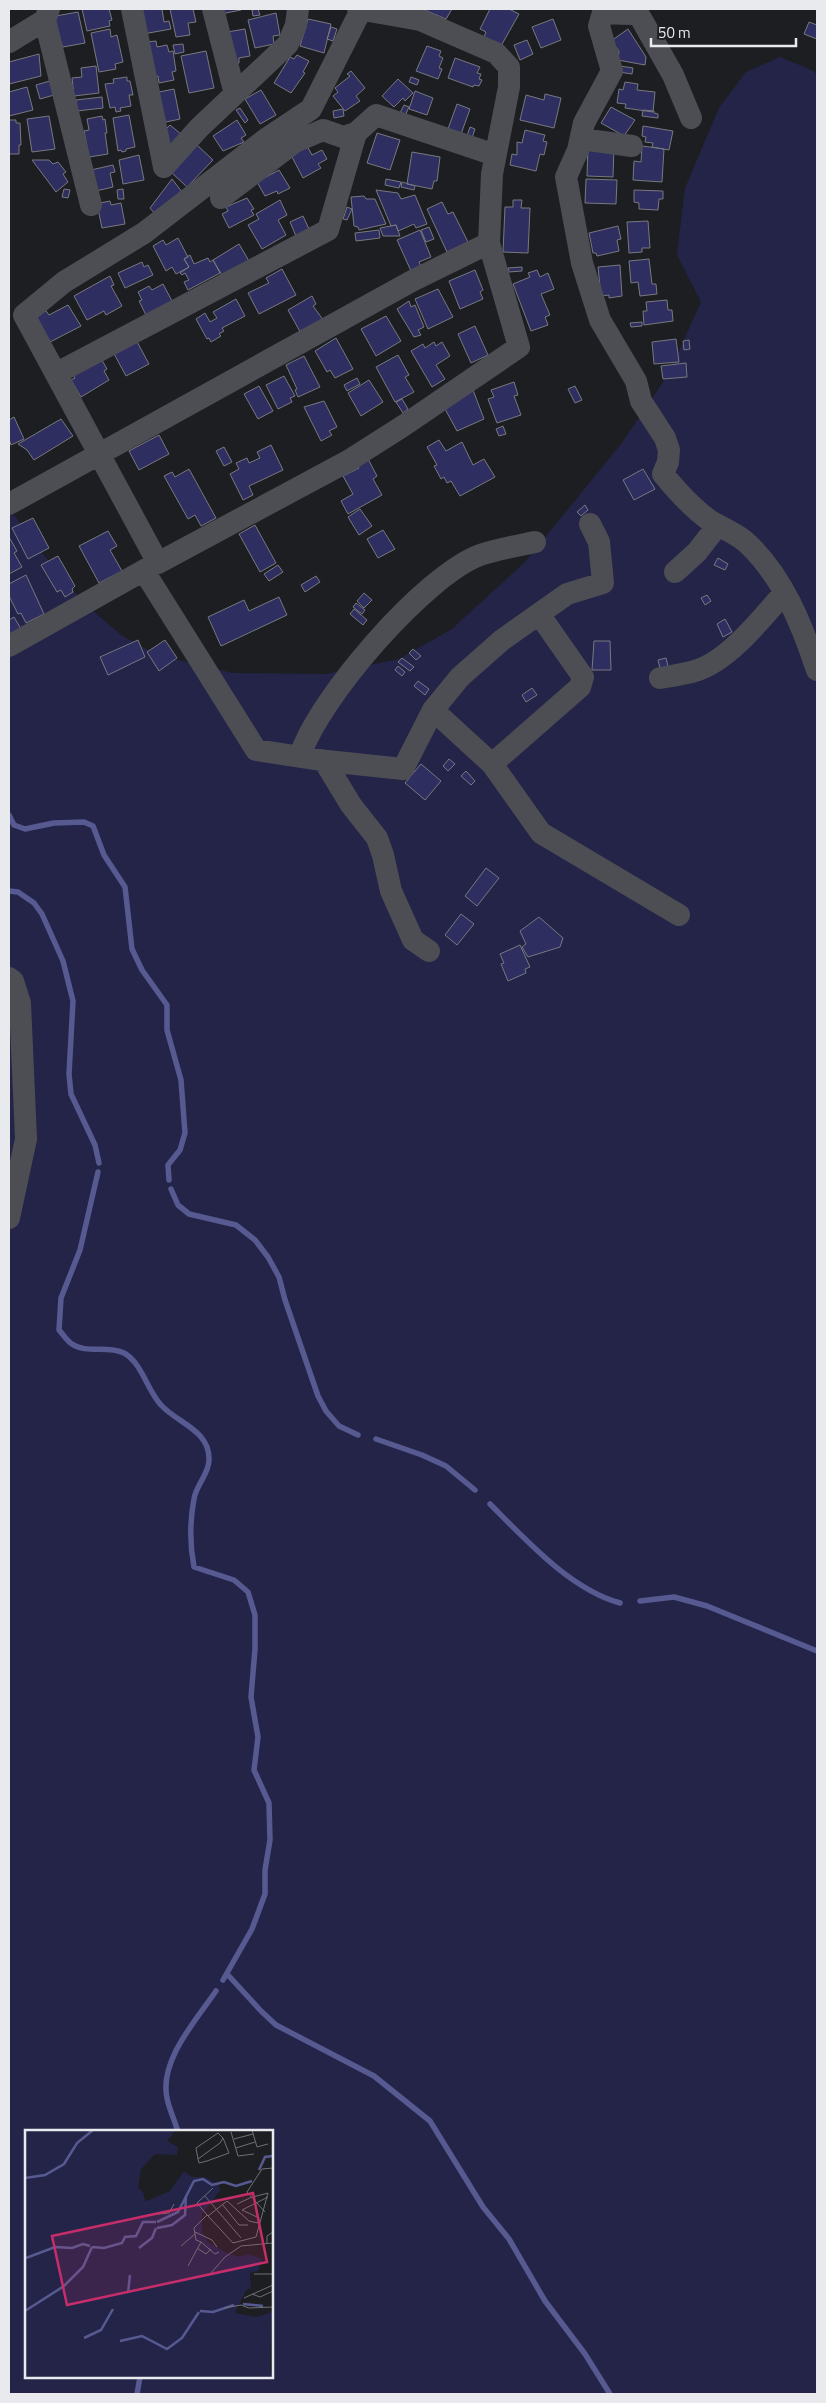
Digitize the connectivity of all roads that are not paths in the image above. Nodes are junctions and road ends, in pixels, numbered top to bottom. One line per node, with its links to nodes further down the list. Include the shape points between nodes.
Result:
1 (132, 9): 8 (street, via 164,167)
2 (212, 9): 8 (street)
3 (298, 9): 8 (street, via 288,44)
4 (359, 10): 13 (street, via 420,20 496,53 509,67 509,87); 17 (street, via 311,109 144,233 64,282 24,315)
5 (604, 10): 9 (street, via 608,14 627,12 638,15 673,74); 11 (street, via 600,26 612,71 584,123)
6 (47, 14): 7 (street); 15 (street)
7 (9, 42)
8 (235, 94)
9 (691, 118)
10 (356, 133): 13 (street, via 376,115); 14 (street, via 343,136 324,130 295,142); 17 (street, via 328,230)
11 (581, 139): 12 (street); 21 (street, via 566,177 582,264 600,320 636,380 641,402 665,438 669,450 663,474 688,502)
12 (632, 146)
13 (494, 155): 16 (street)
14 (221, 198)
15 (91, 204)
16 (489, 243): 18 (street, via 412,281); 23 (street, via 519,347 348,461)
17 (56, 373): 18 (street)
18 (100, 454): 19 (street); 23 (street)
19 (9, 504)
20 (590, 524): 26 (street, via 599,542 603,583 567,594)
21 (718, 525): 24 (street); 25 (street, via 747,542)
22 (535, 542): 31 (street, via 479,556 439,579 404,613 330,699 306,738)
23 (151, 567): 27 (street); 31 (street, via 256,750)
24 (676, 572)
25 (784, 593): 28 (street, via 804,632); 29 (street, via 716,662 698,670)
26 (538, 614): 30 (street, via 460,677); 33 (street, via 583,677 580,687)
27 (9, 646)
28 (817, 670)
29 (660, 678)
30 (433, 710): 32 (street, via 403,769); 33 (street)
31 (300, 756): 32 (street)
32 (327, 761): 35 (street, via 351,805 376,838 391,891 413,940)
33 (492, 764): 34 (street, via 541,833)
34 (679, 915)
35 (429, 951)
36 (9, 978): 37 (street, via 20,1003 26,1139)
37 (9, 1218)

